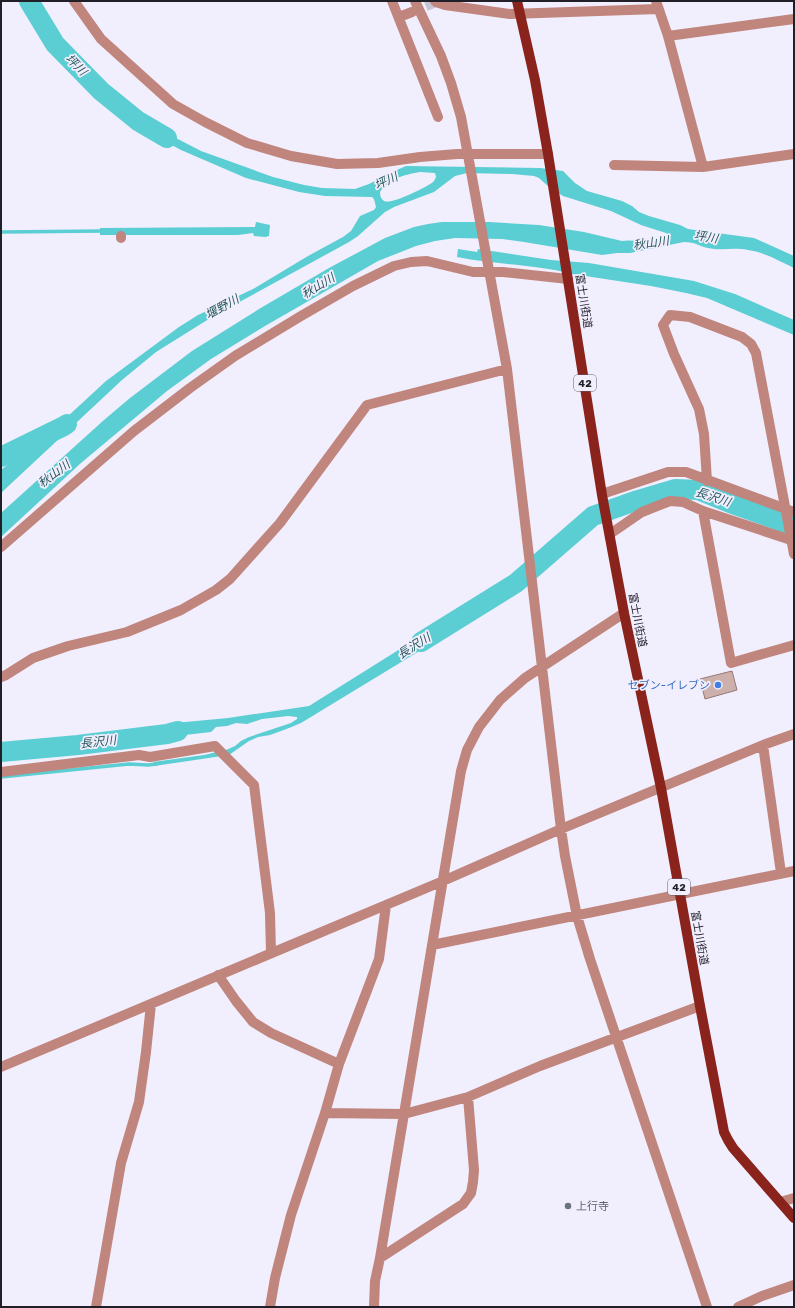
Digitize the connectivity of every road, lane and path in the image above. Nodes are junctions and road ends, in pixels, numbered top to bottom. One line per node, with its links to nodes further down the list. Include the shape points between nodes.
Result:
1 (74, 1): 13 (street, via 101,39 173,104 247,143 291,156 337,164 378,163)
2 (392, 1): 9 (street)
3 (415, 1): 13 (street, via 451,83)
4 (436, 1): 8 (street, via 445,5)
5 (517, 1): 8 (main road, 富士川街道 / 42)
6 (657, 5): 8 (street); 11 (street)
7 (412, 12): 9 (street)
8 (520, 14): 14 (main road, 富士川街道 / 42)
9 (399, 17): 12 (street)
10 (794, 18): 11 (street)
11 (668, 36): 17 (street)
12 (438, 117)
13 (469, 154): 14 (street); 18 (street)
14 (548, 154): 19 (main road, 富士川街道 / 42)
15 (794, 154): 17 (street)
16 (614, 165): 17 (street)
17 (703, 167)
18 (488, 268): 19 (street); 20 (street); 27 (street, via 473,272 427,261 410,262 394,266 346,290 234,356 190,388 134,431)
19 (568, 276): 22 (main road, 富士川街道 / 42)
20 (507, 369): 31 (street); 32 (street, via 367,405 280,523 230,579 216,590 181,610 127,632 68,646 33,658)
21 (707, 480): 22 (street, via 686,472 668,472); 23 (street); 23 (street, via 704,434 699,409 663,325 670,315 690,317 742,337 751,344 756,353)
22 (602, 494): 25 (main road, 富士川街道 / 42)
23 (788, 510): 26 (street)
24 (703, 511): 25 (street, via 683,502 670,501 642,512); 26 (street); 30 (street, via 731,663)
25 (610, 533): 29 (main road, 富士川街道 / 42)
26 (792, 540): 28 (street)
27 (1, 547)
28 (794, 554)
29 (624, 613): 31 (street); 36 (main road, 富士川街道 / 42)
30 (794, 645)
31 (542, 666): 37 (street); 40 (street, via 500,700 479,727 467,750 461,771)
32 (1, 677)
33 (794, 734): 34 (street)
34 (763, 745): 36 (street); 39 (street)
35 (1, 772): 45 (street, via 139,755 150,757 215,746 254,785 270,913)
36 (661, 788): 37 (street); 41 (main road, 富士川街道 / 42)
37 (561, 829): 40 (street); 43 (street)
38 (794, 870): 39 (street)
39 (782, 873): 41 (street)
40 (443, 881): 42 (street); 44 (street)
41 (680, 894): 43 (street); 48 (main road, 富士川街道 / 42)
42 (386, 905): 45 (street); 50 (street, via 379,959)
43 (577, 916): 44 (street); 49 (street)
44 (432, 945): 54 (street)
45 (271, 953): 46 (street)
46 (218, 975): 47 (street); 50 (street, via 253,1022)
47 (151, 1004): 51 (street); 60 (street, via 139,1102 121,1163)
48 (700, 1006): 49 (street); 56 (main road, 富士川街道 / 42, via 722,1123 728,1140)
49 (616, 1038): 52 (street, via 540,1066); 63 (street)
50 (338, 1064): 53 (street)
51 (1, 1067)
52 (468, 1098): 54 (street); 58 (street, via 474,1170 471,1193 463,1204)
53 (325, 1113): 54 (street); 61 (street, via 292,1215)
54 (404, 1114): 58 (street)
55 (794, 1198): 56 (street)
56 (780, 1202): 57 (main road, 富士川街道 / 42)
57 (794, 1218)
58 (380, 1258): 62 (street, via 375,1281)
59 (794, 1285): 64 (street)
60 (96, 1307)
61 (270, 1307)
62 (374, 1307)
63 (707, 1307)
64 (738, 1307)

